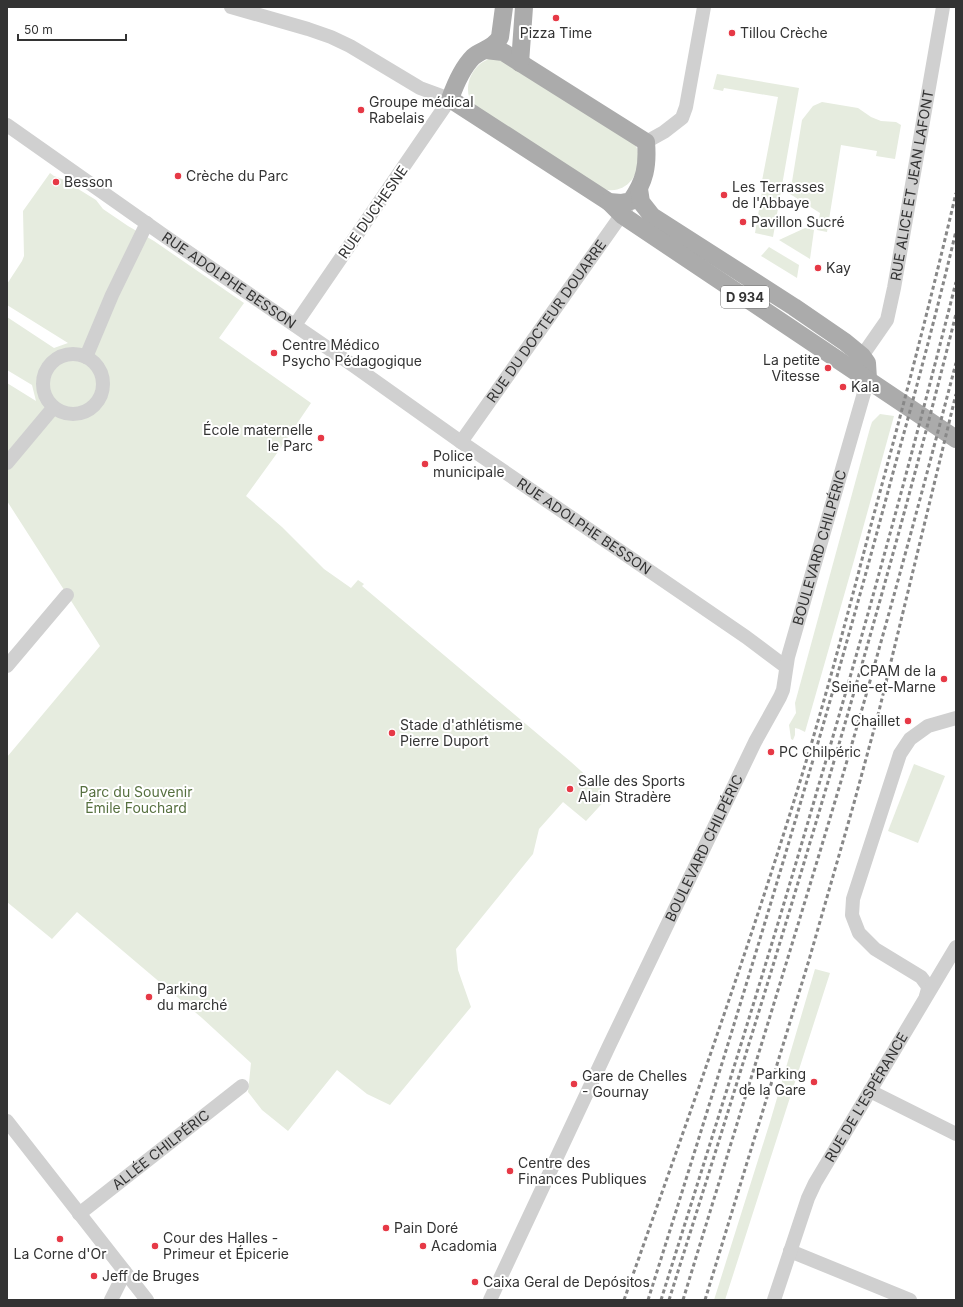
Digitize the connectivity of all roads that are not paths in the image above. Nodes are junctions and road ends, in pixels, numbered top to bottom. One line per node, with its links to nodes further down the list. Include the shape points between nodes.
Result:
1 (231, 7): 8 (street, via 331,37 420,88)
2 (504, 7): 6 (main road, via 499,40)
3 (524, 7): 7 (main road)
4 (704, 7): 10 (street, via 682,118)
5 (943, 7): 14 (street, RUE ALICE ET JEAN LAFONT, via 887,320)
6 (486, 50): 7 (main road, via 503,52); 8 (main road, via 473,57)
7 (520, 63): 10 (main road)
8 (450, 99): 11 (main road, D 934, via 609,202); 13 (street, RUE DUCHESNE)
9 (7, 125): 12 (street, RUE ADOLPHE BESSON)
10 (646, 142): 11 (main road, via 646,170)
11 (631, 201): 14 (main road, D 934, via 641,202 652,216 833,333); 16 (main road, D 934); 19 (street, RUE DU DOCTEUR DOUARRE)
12 (147, 223): 13 (street, RUE ADOLPHE BESSON); 15 (street, via 112,295)
13 (295, 325): 19 (street, RUE ADOLPHE BESSON)
14 (862, 356): 16 (main road, via 867,363)
15 (86, 357): 17 (street, via 69,354 53,361 48,368 44,376 43,389); 17 (street, via 93,361 102,376 102,393 98,401 86,412 78,414 69,415)
16 (868, 379): 18 (main road, D 934); 23 (street, BOULEVARD CHILPÉRIC)
17 (53, 408): 20 (street)
18 (956, 439)
19 (461, 442): 23 (street, RUE ADOLPHE BESSON)
20 (7, 463)
21 (67, 595): 22 (street)
22 (7, 666)
23 (786, 667): 36 (street, BOULEVARD CHILPÉRIC, via 780,697 755,742)
24 (956, 718): 26 (street, via 928,726 910,739 900,754 853,899 852,915 858,933 875,949 921,977 927,985)
25 (956, 947): 26 (street, RUE DE L'ESPÉRANCE)
26 (926, 996): 28 (street, RUE DE L'ESPÉRANCE)
27 (242, 1086): 31 (street, ALLÉE CHILPÉRIC)
28 (870, 1091): 30 (street); 32 (street, RUE DE L'ESPÉRANCE, via 808,1198)
29 (7, 1121): 31 (street)
30 (956, 1134)
31 (80, 1214): 33 (street)
32 (790, 1251): 37 (street, RUE DE L'ESPÉRANCE); 38 (street)
33 (125, 1272): 34 (street); 35 (street)
34 (111, 1300)
35 (147, 1300)
36 (490, 1300)
37 (774, 1300)
38 (910, 1300)

